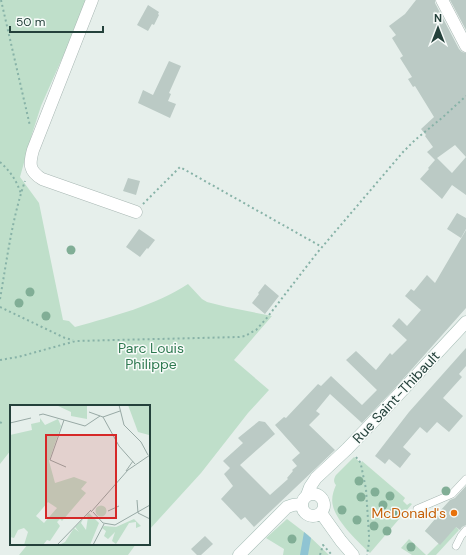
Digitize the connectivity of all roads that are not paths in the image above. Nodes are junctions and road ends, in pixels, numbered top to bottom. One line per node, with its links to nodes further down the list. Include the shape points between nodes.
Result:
1 (92, 0): 4 (street, via 30,165 42,179)
2 (442, 0): 3 (street)
3 (466, 46)
4 (136, 212)
5 (466, 322): 6 (street, Rue Saint-Thibault)
6 (325, 470): 8 (street); 9 (street, Rue Saint-Thibault, via 314,480)
7 (466, 478): 10 (lane, via 449,496)
8 (322, 499): 9 (street, via 314,494); 11 (street, via 324,506)
9 (304, 504): 11 (street, via 308,516); 14 (street, via 287,507)
10 (417, 509)
11 (318, 515): 15 (street); 16 (street)
12 (466, 530): 13 (lane)
13 (456, 546)
14 (239, 555)
15 (343, 555)
16 (353, 555)

